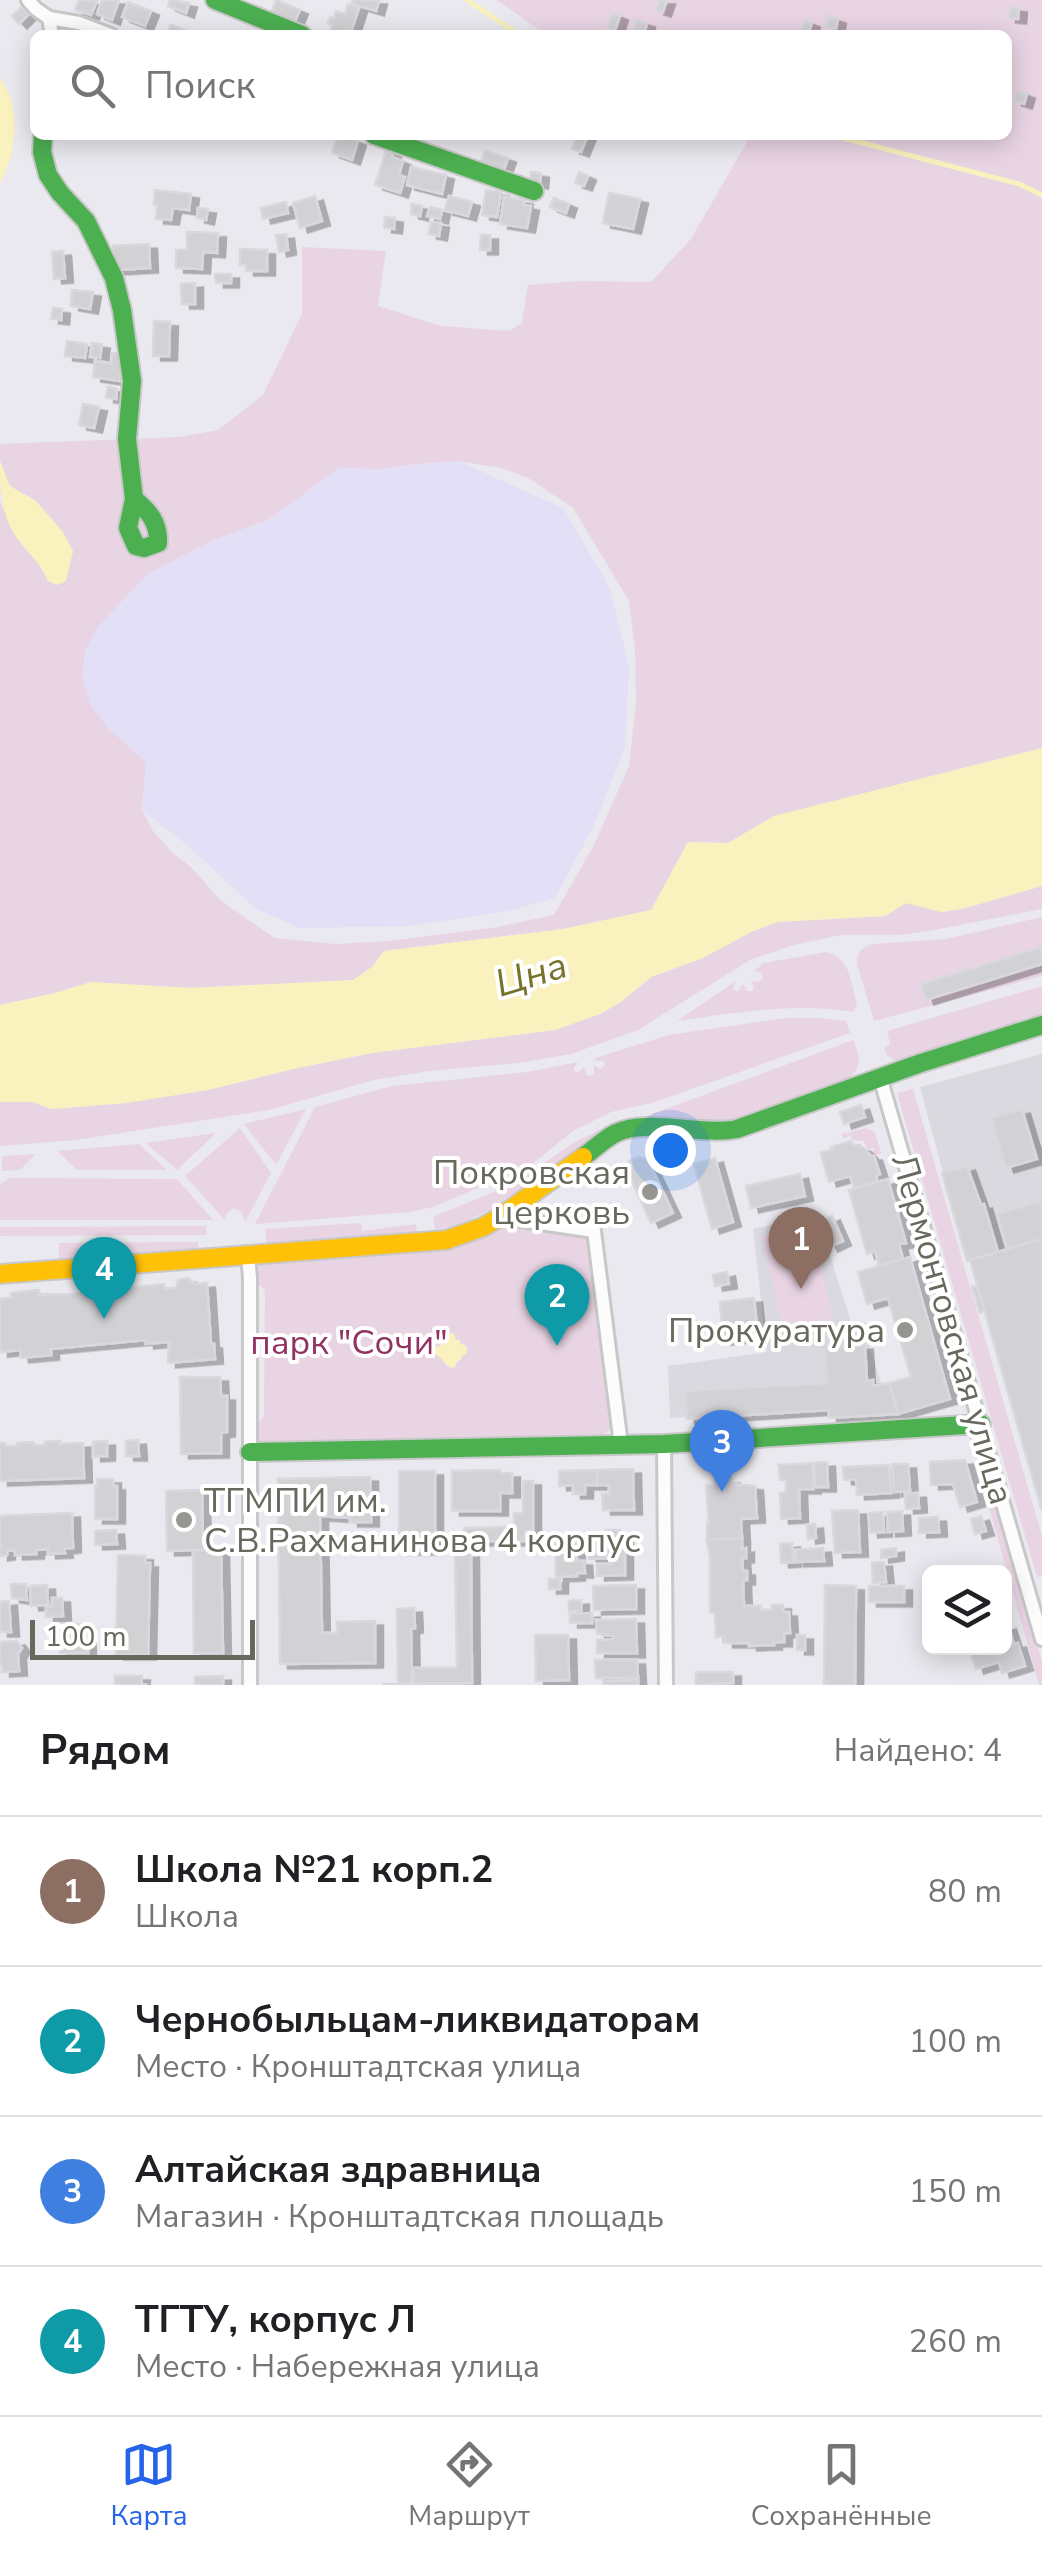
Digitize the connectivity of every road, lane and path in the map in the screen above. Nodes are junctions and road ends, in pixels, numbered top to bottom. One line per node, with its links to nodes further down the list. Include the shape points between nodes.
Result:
1 (28, 0): 3 (street)
2 (215, 0): 6 (street)
3 (49, 18): 4 (street); 5 (street)
4 (51, 30)
5 (98, 30)
6 (289, 30)
7 (43, 140): 10 (street, via 48,175 86,222 114,278 132,381 127,439)
8 (388, 140): 9 (street)
9 (534, 191)
10 (134, 500)
11 (1042, 1025): 12 (street)
12 (880, 1077): 13 (street, via 735,1129 644,1126 616,1132); 16 (street, Лермонтовская улица)
13 (500, 1216): 14 (street, via 446,1240); 18 (street, via 594,1231)
14 (248, 1253): 15 (street); 19 (street)
15 (0, 1274)
16 (981, 1424): 17 (street); 20 (street, Лермонтовская улица)
17 (664, 1444): 18 (street); 22 (street)
18 (621, 1445): 19 (street)
19 (250, 1452): 21 (street)
20 (1042, 1639)
21 (250, 1685)
22 (666, 1685)

